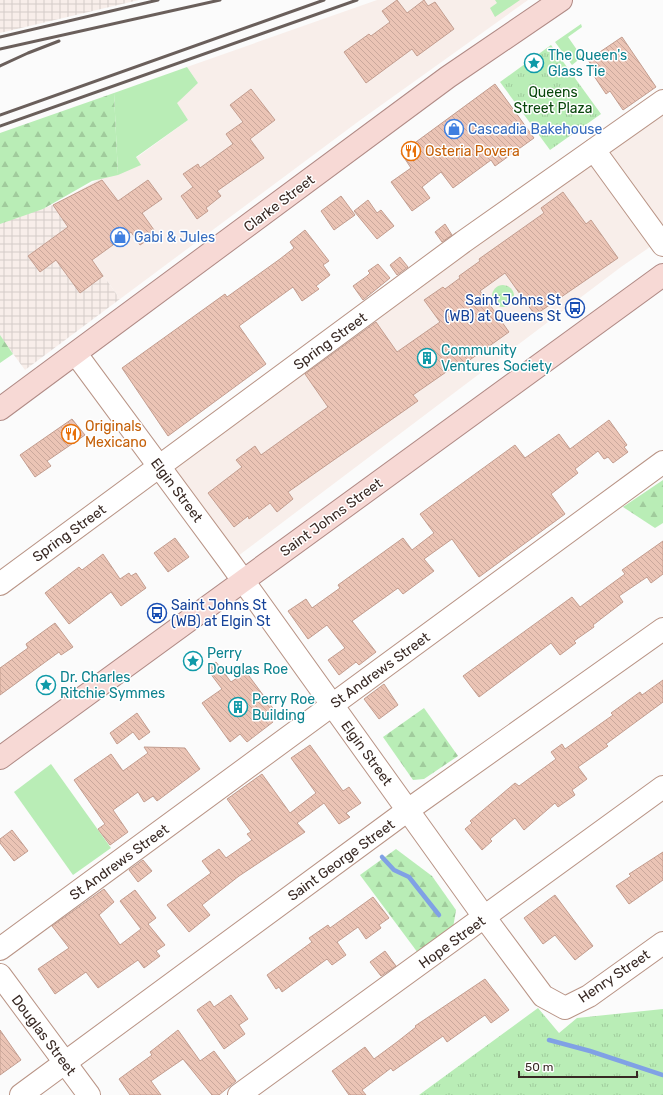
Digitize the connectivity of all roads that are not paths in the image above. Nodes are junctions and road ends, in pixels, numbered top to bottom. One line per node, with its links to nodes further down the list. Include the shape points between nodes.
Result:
1 (561, 0): 6 (main road, Clarke Street, via 448,77)
2 (663, 101): 3 (street, Spring Street)
3 (594, 150): 4 (street); 9 (street, Spring Street, via 463,242)
4 (663, 245)
5 (663, 275): 10 (main road, Saint Johns Street)
6 (76, 354): 7 (main road, Clarke Street); 9 (street, Elgin Street)
7 (0, 409)
8 (663, 462): 13 (street, St Andrews Street)
9 (159, 467): 10 (street, Elgin Street); 11 (street, Spring Street)
10 (243, 581): 13 (street, Elgin Street); 14 (main road, Saint Johns Street)
11 (0, 584)
12 (663, 628): 16 (street, Saint George Street)
13 (332, 704): 16 (street, Elgin Street); 19 (street, St Andrews Street)
14 (0, 758)
15 (663, 787): 17 (street, Hope Street)
16 (408, 810): 17 (street, Elgin Street); 22 (street, Saint George Street)
17 (485, 918): 21 (street, Elgin Street, via 543,996); 25 (street, Hope Street)
18 (663, 943): 21 (street, Henry Street, via 589,996)
19 (0, 949)
20 (0, 975): 22 (street, Douglas Street)
21 (565, 1008)
22 (65, 1063): 23 (street, Saint George Street); 24 (street, Douglas Street)
23 (21, 1095)
24 (89, 1095)
25 (239, 1095)

